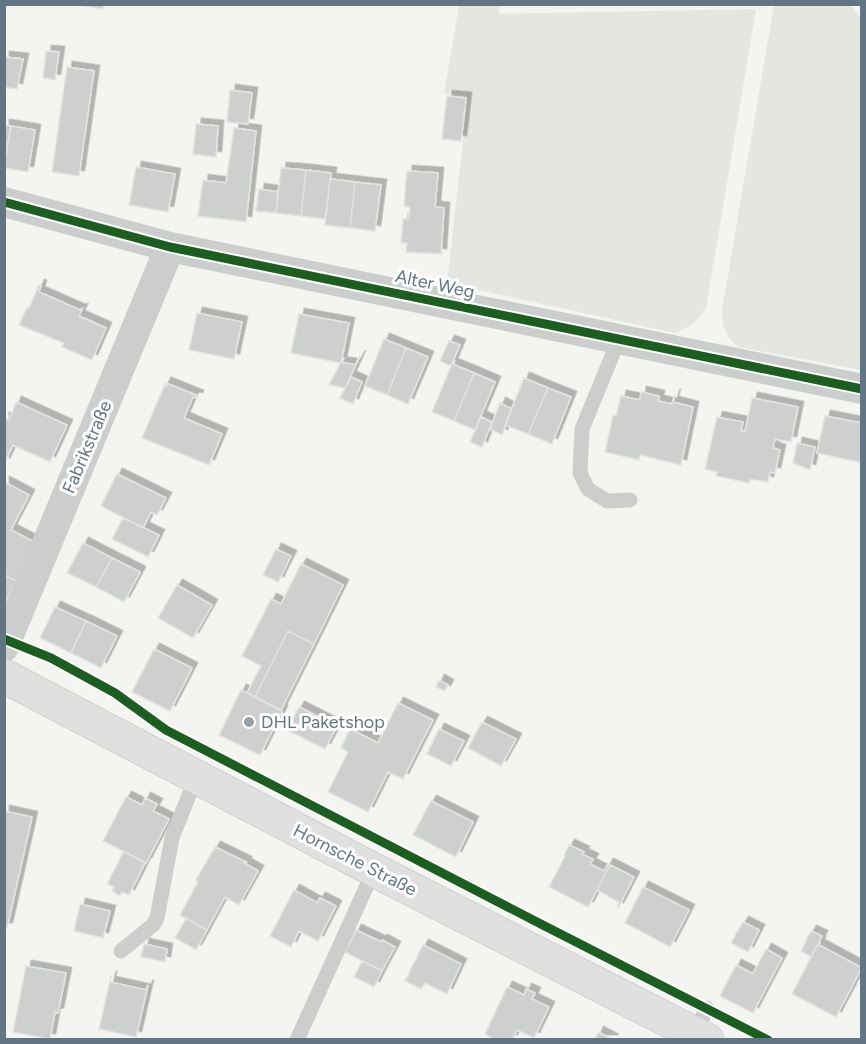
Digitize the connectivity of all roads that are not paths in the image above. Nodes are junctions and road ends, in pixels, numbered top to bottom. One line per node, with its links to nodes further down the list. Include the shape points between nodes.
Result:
1 (4, 202): 2 (street, Alter Weg, via 92,220)
2 (170, 247): 3 (street, Alter Weg); 6 (street, Fabrikstraße)
3 (618, 339): 4 (street, Alter Weg); 5 (lane, via 582,429 580,473 588,489 607,501)
4 (861, 389)
5 (630, 500)
6 (4, 647)
7 (4, 676): 8 (main road, Hornsche Straße)
8 (198, 778): 9 (main road, Hornsche Straße); 10 (lane, via 172,838 157,918)
9 (374, 870): 11 (main road, Hornsche Straße); 12 (lane)
10 (121, 951)
11 (695, 1032)
12 (297, 1040)

